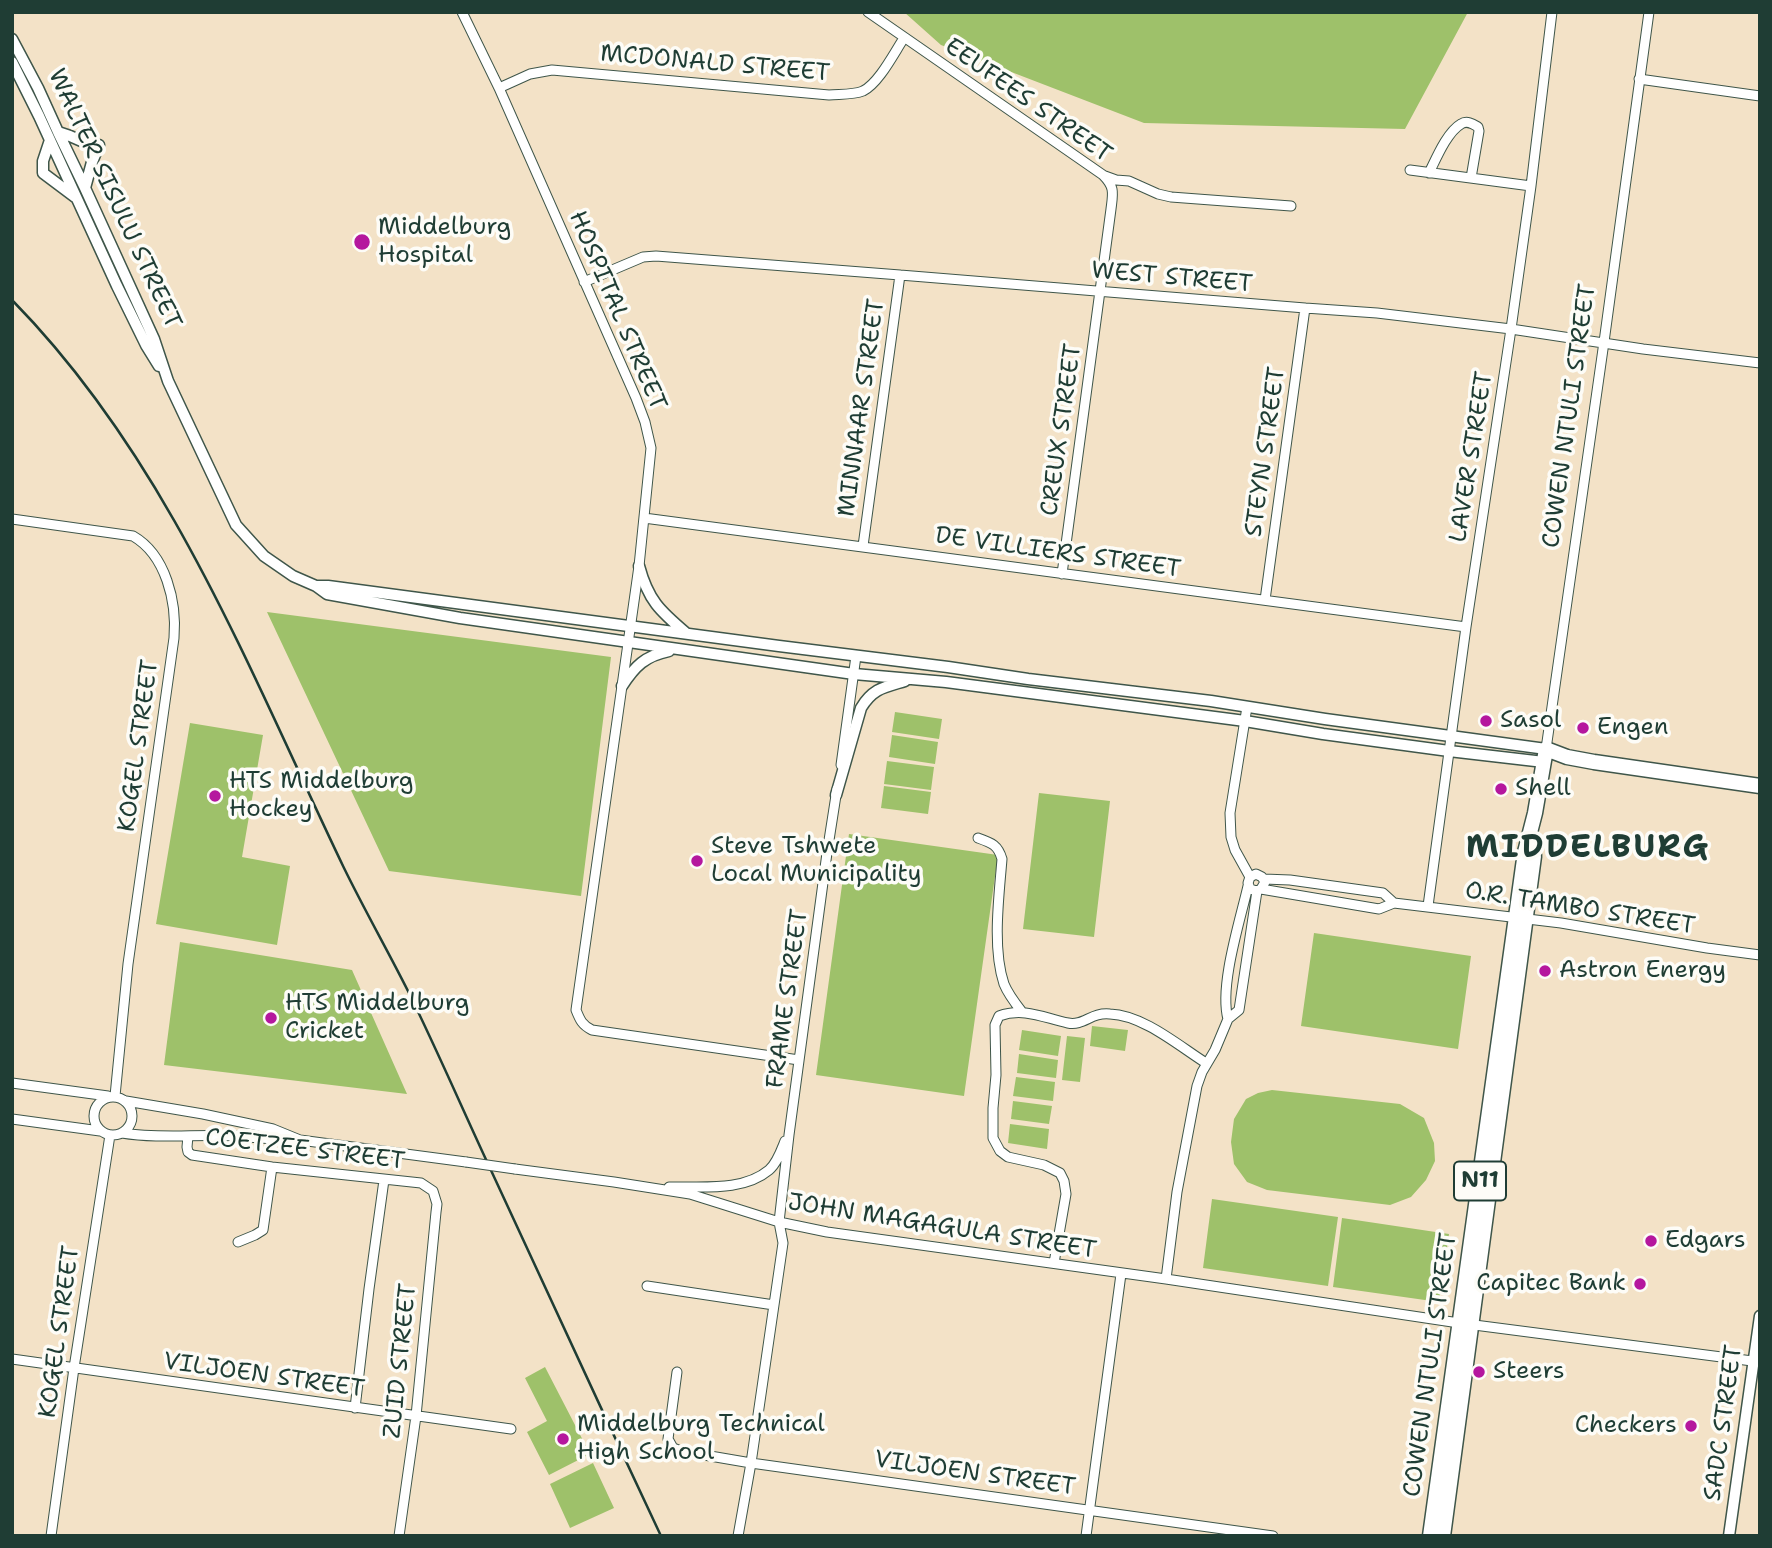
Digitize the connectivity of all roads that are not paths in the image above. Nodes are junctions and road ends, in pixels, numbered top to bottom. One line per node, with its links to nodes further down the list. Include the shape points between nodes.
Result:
1 (463, 12): 9 (street, HOSPITAL STREET)
2 (868, 12): 5 (street, EEUFEES STREET)
3 (1552, 12): 16 (street, LAVER STREET)
4 (1649, 12): 8 (street, COWEN NTULI STREET)
5 (904, 38): 9 (street, MCDONALD STREET, via 874,83 848,93 552,70); 14 (street, EEUFEES STREET)
6 (12, 39): 11 (main road, WALTER SISULU STREET, via 38,88)
7 (12, 62): 11 (main road, WALTER SISULU STREET)
8 (1639, 79): 10 (street); 25 (street, COWEN NTULI STREET)
9 (499, 88): 21 (street, HOSPITAL STREET)
10 (1760, 96)
11 (54, 136): 17 (main road, WALTER SISULU STREET); 17 (main road, via 97,146); 18 (main road, WALTER SISULU STREET); 18 (main road, via 43,173)
12 (1410, 170): 13 (street)
13 (1429, 173): 15 (street); 15 (street, via 1447,139 1467,122 1479,131)
14 (1104, 175): 19 (street, via 1171,197); 22 (street, EEUFEES STREET, via 1113,191)
15 (1471, 178): 16 (street)
16 (1531, 186): 24 (street, LAVER STREET)
17 (85, 188): 27 (main road, WALTER SISULU STREET, via 155,339)
18 (78, 199): 27 (main road, WALTER SISULU STREET, via 146,345)
19 (1291, 206)
20 (900, 275): 21 (street, WEST STREET, via 656,256); 22 (street, WEST STREET); 30 (street, MINNAAR STREET)
21 (584, 282): 28 (street, HOSPITAL STREET, via 650,439)
22 (1100, 291): 23 (street, WEST STREET); 32 (street, CREUX STREET)
23 (1306, 308): 24 (street, WEST STREET); 34 (street, STEYN STREET)
24 (1511, 329): 25 (street, WEST STREET); 36 (street, LAVER STREET)
25 (1604, 342): 26 (street, WEST STREET); 52 (street, COWEN NTULI STREET)
26 (1760, 363)
27 (168, 381): 33 (main road, WALTER SISULU STREET, via 236,525 264,556)
28 (644, 518): 30 (street, DE VILLIERS STREET); 31 (street, HOSPITAL STREET)
29 (12, 519): 68 (street, KOGEL STREET, via 133,536 163,572 173,600 173,638)
30 (863, 546): 32 (street, DE VILLIERS STREET)
31 (639, 566): 35 (street, HOSPITAL STREET); 37 (main road, via 650,597)
32 (1062, 574): 34 (street, DE VILLIERS STREET)
33 (316, 586): 35 (main road); 38 (main road, WALTER SISULU STREET, via 327,594 354,600)
34 (1265, 600): 36 (street, DE VILLIERS STREET)
35 (629, 626): 37 (main road); 38 (street, HOSPITAL STREET)
36 (1466, 627): 50 (street, LAVER STREET)
37 (686, 633): 40 (main road)
38 (628, 642): 39 (main road, WALTER SISULU STREET); 45 (street, HOSPITAL STREET)
39 (678, 649): 42 (main road, WALTER SISULU STREET); 45 (main road, via 653,654)
40 (856, 656): 41 (main road); 42 (street, FRAME STREET)
41 (948, 667): 44 (main road); 46 (main road)
42 (854, 674): 43 (main road, WALTER SISULU STREET); 54 (street, FRAME STREET)
43 (911, 679): 44 (main road, WALTER SISULU STREET); 54 (main road, via 878,689 867,698)
44 (946, 682): 47 (main road, WALTER SISULU STREET)
45 (622, 686): 65 (street, HOSPITAL STREET, via 576,1002 580,1021 592,1030)
46 (1088, 687): 47 (main road); 48 (main road)
47 (1086, 701): 49 (main road, WALTER SISULU STREET)
48 (1247, 707): 49 (street); 50 (main road)
49 (1245, 721): 51 (main road, WALTER SISULU STREET); 57 (street, via 1230,813 1231,837 1241,864)
50 (1451, 737): 51 (street, LAVER STREET); 52 (main road)
51 (1449, 751): 52 (main road, WALTER SISULU STREET); 60 (street, LAVER STREET)
52 (1545, 755): 53 (highway); 61 (highway, COWEN NTULI STREET / N11, via 1533,826 1534,854)
53 (1760, 786)
54 (836, 795): 65 (street, FRAME STREET)
55 (978, 838): 63 (street, via 1000,850 1003,859 997,925 1001,968 1004,985)
56 (1319, 884): 57 (street, O.R. TAMBO STREET, via 1283,879); 58 (street); 59 (street, O.R. TAMBO STREET, via 1383,893)
57 (1256, 885): 58 (street, O.R. TAMBO STREET); 64 (street, via 1230,965 1224,1006); 64 (street, via 1239,1010)
58 (1317, 899): 59 (street, O.R. TAMBO STREET, via 1379,909)
59 (1394, 903): 60 (street, O.R. TAMBO STREET)
60 (1428, 906): 61 (street, O.R. TAMBO STREET)
61 (1521, 918): 62 (street, O.R. TAMBO STREET); 89 (highway, COWEN NTULI STREET / N11)
62 (1760, 955)
63 (1021, 1012): 66 (street, via 1072,1024 1098,1014 1138,1020); 83 (street, via 999,1016 995,1026 993,1138 1008,1157 1044,1165 1060,1173 1064,1181 1066,1194)
64 (1228, 1019): 66 (street)
65 (799, 1059): 74 (street, FRAME STREET)
66 (1206, 1063): 85 (street, via 1177,1192)
67 (12, 1083): 68 (street)
68 (112, 1096): 69 (street); 71 (street, via 94,1111)
69 (126, 1101): 72 (street, via 133,1114); 76 (street, JOHN MAGAGULA STREET, via 273,1129)
70 (12, 1119): 71 (street)
71 (100, 1131): 73 (street)
72 (122, 1133): 73 (street); 75 (street)
73 (110, 1135): 92 (street, KOGEL STREET)
74 (789, 1135): 79 (street, via 771,1168 755,1180); 81 (street, FRAME STREET)
75 (188, 1136): 76 (street); 77 (street, COETZEE STREET, via 192,1155)
76 (300, 1140): 79 (street, JOHN MAGAGULA STREET, bridge)
77 (272, 1167): 78 (street, COETZEE STREET); 82 (street, via 263,1230)
78 (384, 1180): 80 (street, COETZEE STREET, via 421,1183); 94 (street)
79 (653, 1188): 81 (street, JOHN MAGAGULA STREET)
80 (433, 1191): 95 (street, ZUID STREET, via 437,1204)
81 (779, 1222): 83 (street, JOHN MAGAGULA STREET); 87 (street, FRAME STREET, via 783,1244)
82 (238, 1242)
83 (1054, 1263): 84 (street, JOHN MAGAGULA STREET)
84 (1121, 1274): 85 (street, JOHN MAGAGULA STREET); 98 (street)
85 (1166, 1279): 89 (street, JOHN MAGAGULA STREET)
86 (647, 1286): 87 (street)
87 (774, 1305): 97 (street, FRAME STREET)
88 (1760, 1316): 91 (main road, SADC STREET)
89 (1465, 1324): 91 (street, JOHN MAGAGULA STREET); 104 (highway, COWEN NTULI STREET / N11); 105 (highway, COWEN NTULI STREET / N11)
90 (12, 1359): 92 (street, VILJOEN STREET)
91 (1757, 1362): 106 (main road, SADC STREET)
92 (74, 1368): 94 (street, VILJOEN STREET); 99 (street, KOGEL STREET)
93 (677, 1372): 97 (street, VILJOEN STREET, via 668,1431 673,1448)
94 (355, 1408): 95 (street, VILJOEN STREET)
95 (415, 1416): 96 (street, VILJOEN STREET); 100 (street, ZUID STREET)
96 (511, 1429)
97 (751, 1463): 98 (street, VILJOEN STREET); 101 (street, FRAME STREET)
98 (1090, 1510): 102 (street); 103 (street, VILJOEN STREET)
99 (51, 1536)
100 (399, 1536)
101 (738, 1536)
102 (1086, 1536)
103 (1273, 1536)
104 (1430, 1536)
105 (1443, 1536)
106 (1729, 1536)

